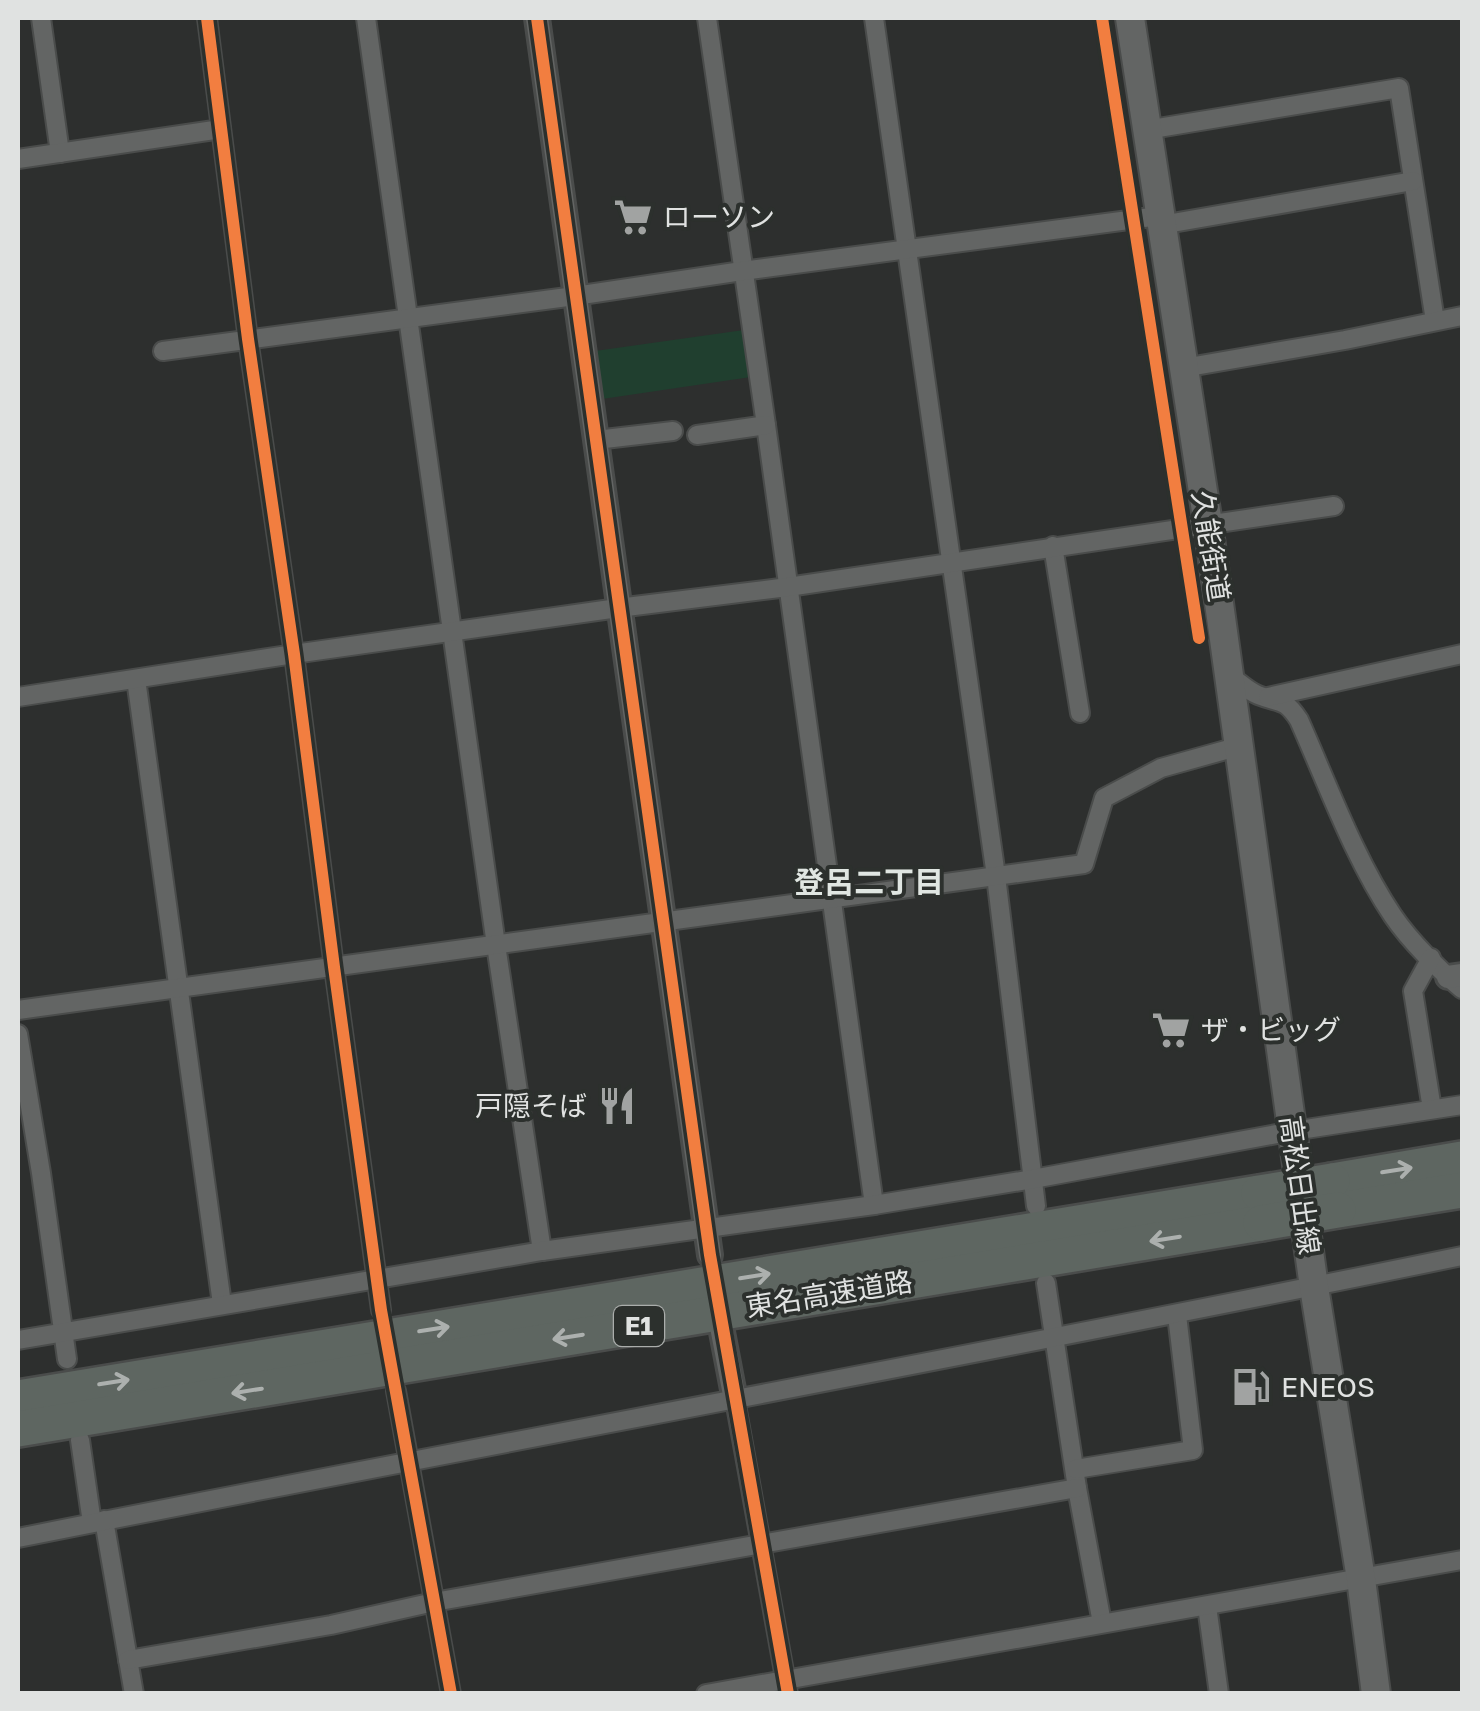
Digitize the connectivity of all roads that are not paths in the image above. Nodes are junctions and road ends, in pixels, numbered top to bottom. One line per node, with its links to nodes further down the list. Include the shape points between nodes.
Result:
1 (41, 18): 10 (street)
2 (207, 18): 8 (street)
3 (366, 18): 18 (street)
4 (537, 18): 16 (street)
5 (707, 18): 15 (street)
6 (874, 18): 14 (street)
7 (1130, 18): 9 (main road, 久能街道)
8 (221, 129): 10 (street); 20 (street)
9 (1146, 130): 12 (street, via 1399,88); 13 (main road, 久能街道)
10 (60, 153): 11 (street)
11 (18, 160)
12 (1414, 181): 13 (street); 19 (street)
13 (1160, 220): 14 (street); 22 (main road, 久能街道)
14 (907, 250): 15 (street); 30 (street)
15 (742, 270): 16 (street); 23 (street)
16 (575, 296): 18 (street); 26 (street)
17 (1462, 316): 19 (street)
18 (407, 317): 20 (street); 33 (street)
19 (1435, 322): 22 (street)
20 (248, 339): 21 (street); 34 (street)
21 (163, 351)
22 (1184, 368): 28 (main road, 久能街道)
23 (766, 425): 25 (street); 31 (street)
24 (673, 430): 26 (street)
25 (697, 435)
26 (596, 440): 32 (street)
27 (1334, 506): 28 (street)
28 (1208, 524): 29 (street); 36 (main road, 久能街道)
29 (1054, 546): 30 (street); 40 (street)
30 (952, 561): 31 (street); 42 (street)
31 (788, 587): 32 (street); 43 (street)
32 (618, 608): 33 (street); 44 (street)
33 (453, 631): 34 (street); 45 (street)
34 (294, 654): 37 (street); 47 (street)
35 (1462, 654): 39 (street)
36 (1230, 676): 39 (street); 41 (main road, 高松日出線)
37 (136, 679): 38 (street); 49 (street)
38 (18, 697)
39 (1266, 697): 46 (street, via 1283,702 1299,720 1367,872 1394,918)
40 (1080, 713)
41 (1240, 746): 42 (street, via 1161,768 1104,798 1084,864); 54 (main road, 高松日出線)
42 (996, 876): 43 (street); 56 (street)
43 (831, 898): 44 (street); 59 (street)
44 (663, 922): 45 (street); 62 (street)
45 (496, 945): 47 (street); 63 (street)
46 (1430, 958): 48 (street); 53 (street, via 1413,991)
47 (334, 967): 49 (street); 66 (street)
48 (1458, 980)
49 (180, 988): 50 (street); 69 (street)
50 (18, 1010)
51 (18, 1034): 72 (street)
52 (1462, 1105): 53 (street)
53 (1432, 1110): 54 (street)
54 (1293, 1131): 56 (street); 68 (main road, 高松日出線)
55 (1462, 1159): 58 (highway, 東名高速道路 / E1, one-way to 55)
56 (1033, 1178): 59 (street); 60 (street)
57 (1462, 1190): 58 (highway, 東名高速道路 / E1)
58 (1335, 1196): 61 (highway, 東名高速道路 / E1, bridge)
59 (874, 1204): 62 (street)
60 (1036, 1206)
61 (1260, 1208): 78 (highway, 東名高速道路 / E1, one-way to 61); 80 (highway, 東名高速道路 / E1, one-way to 80)
62 (706, 1230): 63 (street); 64 (street)
63 (542, 1251): 66 (street)
64 (710, 1255)
65 (1462, 1259): 68 (street)
66 (378, 1280): 69 (street); 70 (street)
67 (1046, 1283): 74 (street)
68 (1314, 1288): 71 (street); 88 (main road, 高松日出線)
69 (222, 1304): 72 (street)
70 (382, 1310)
71 (1177, 1314): 74 (street); 83 (street, via 1193,1450)
72 (63, 1332): 75 (street); 76 (street)
73 (722, 1332): 79 (street)
74 (1056, 1336): 79 (street); 83 (street)
75 (18, 1340)
76 (67, 1359)
77 (396, 1391): 82 (street)
78 (18, 1398)
79 (735, 1400): 82 (street); 86 (street)
80 (18, 1429)
81 (80, 1440): 84 (street)
82 (408, 1460): 84 (street); 89 (street)
83 (1076, 1478): 86 (street); 91 (street)
84 (98, 1522): 85 (street); 92 (street)
85 (18, 1538)
86 (762, 1544): 89 (street); 93 (street)
87 (1462, 1560): 88 (street)
88 (1361, 1579): 90 (street); 98 (main road, 高松日出線)
89 (434, 1602): 92 (street); 95 (street)
90 (1207, 1606): 91 (street); 97 (street)
91 (1102, 1624): 93 (street)
92 (128, 1660): 94 (street)
93 (787, 1686): 96 (street)
94 (134, 1694)
95 (451, 1694)
96 (706, 1694)
97 (1219, 1694)
98 (1376, 1694)

